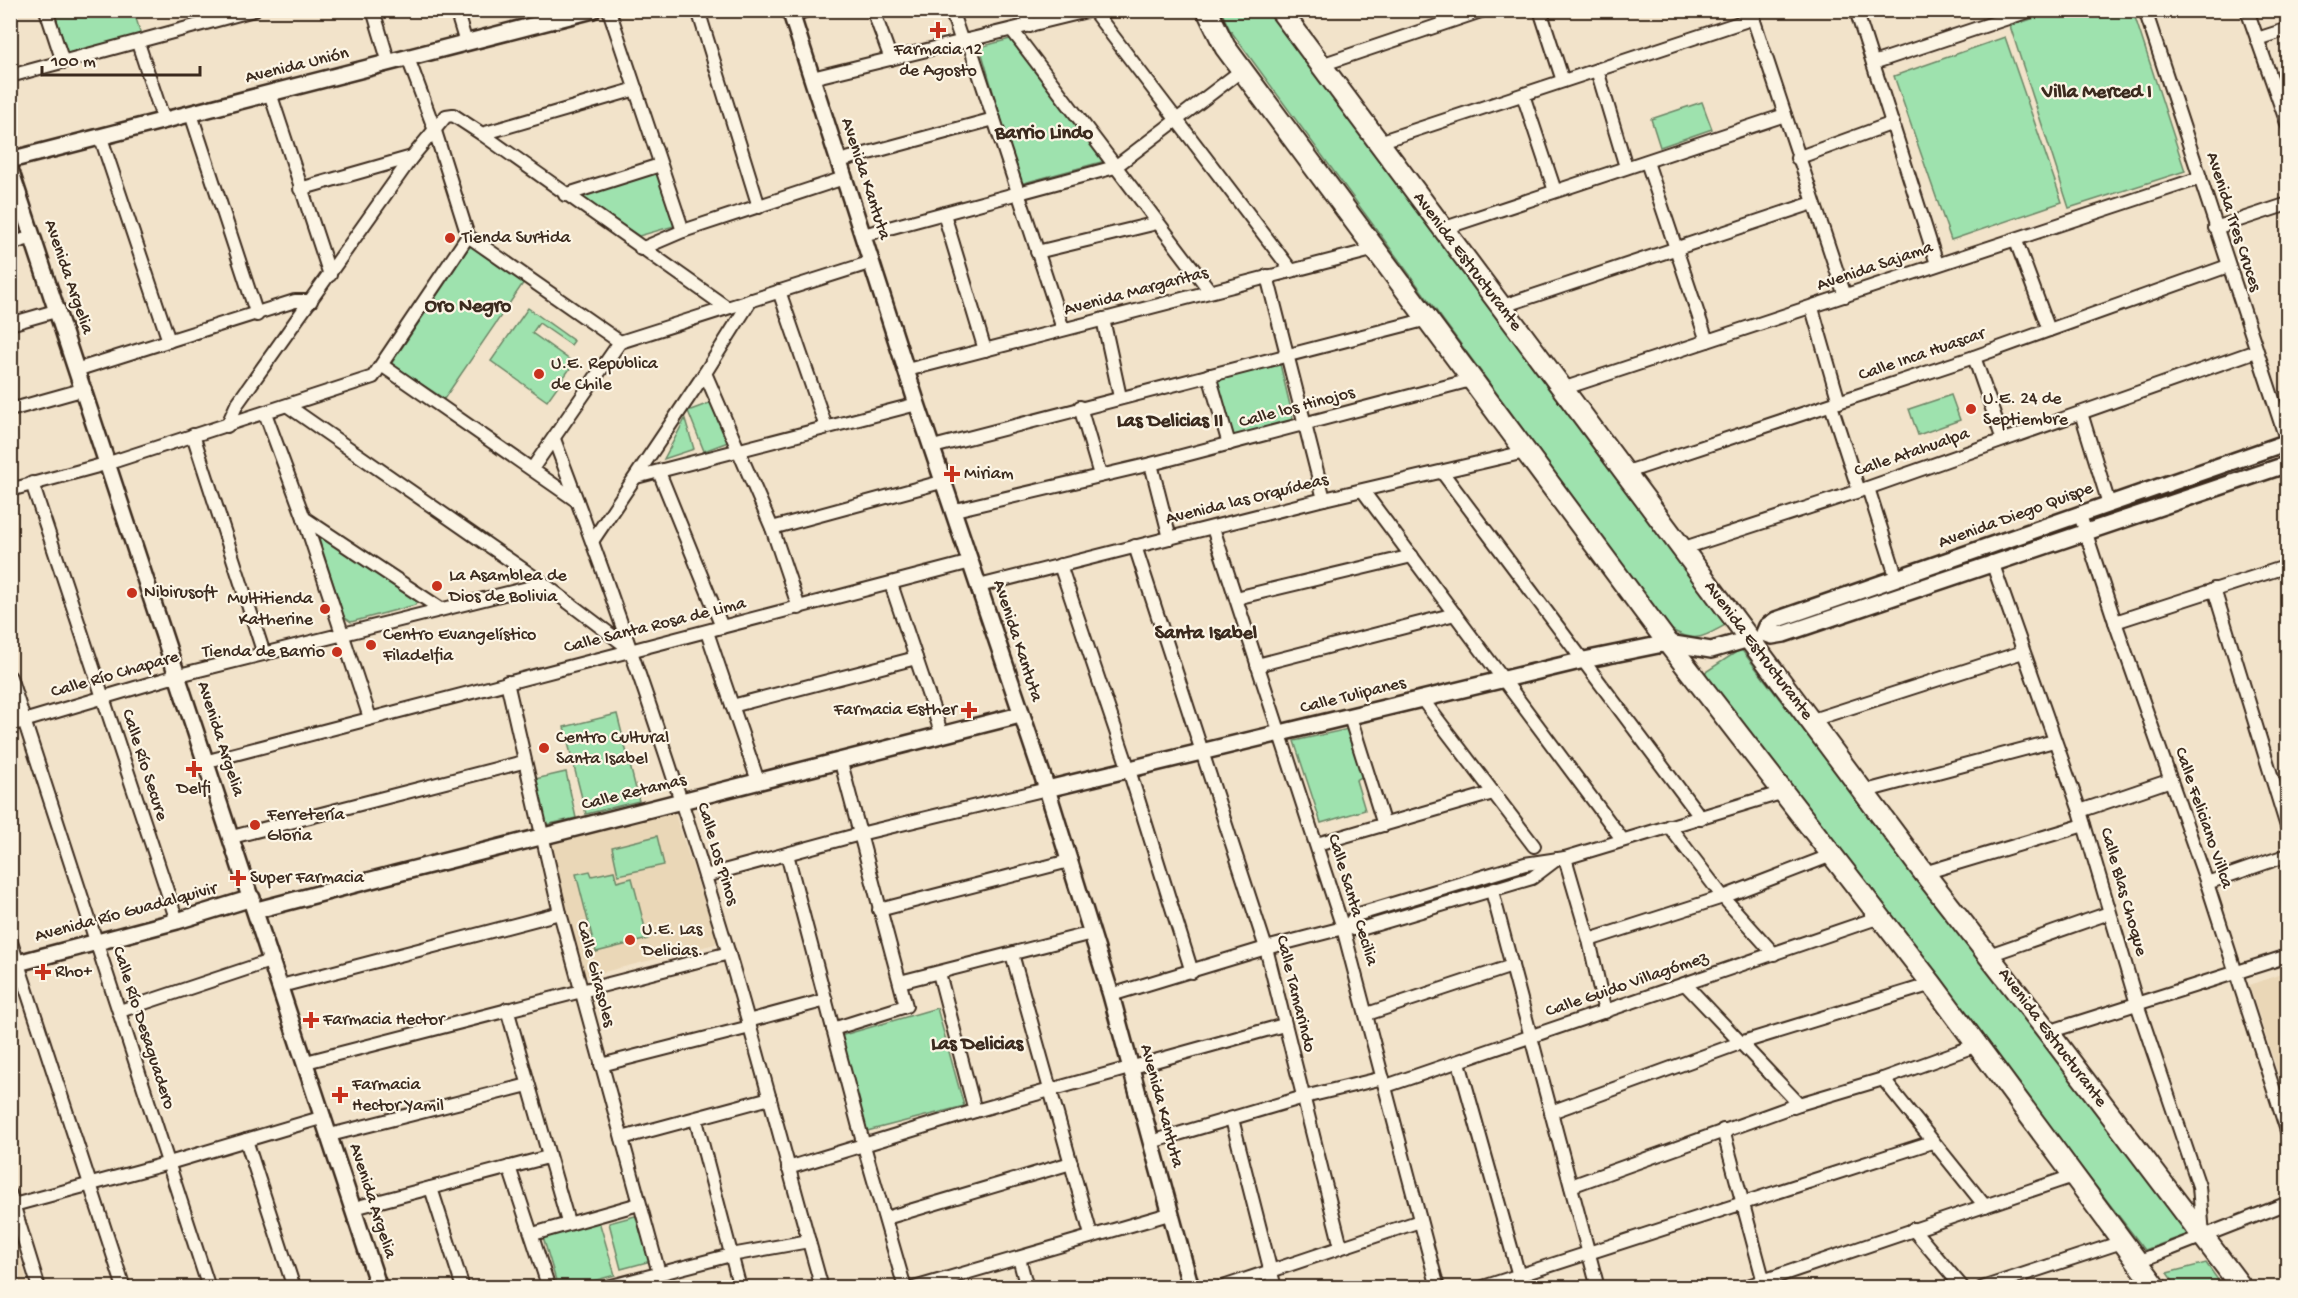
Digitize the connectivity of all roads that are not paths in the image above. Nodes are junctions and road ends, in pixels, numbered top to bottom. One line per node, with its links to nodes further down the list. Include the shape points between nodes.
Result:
1 (46, 10): 32 (street)
2 (254, 10): 28 (street)
3 (373, 10): 33 (street)
4 (456, 10): 29 (street)
5 (593, 10): 29 (street, Avenida Unión)
6 (609, 10): 41 (street)
7 (698, 10): 72 (street)
8 (807, 10): 21 (street)
9 (873, 10): 31 (street)
10 (951, 10): 27 (street)
11 (1026, 10): 23 (street)
12 (1092, 10): 23 (street); 47 (street)
13 (1207, 10): 36 (main road, via 1217,34)
14 (1280, 10): 35 (main road, Avenida Estructurante)
15 (1484, 10): 35 (street)
16 (1540, 10): 40 (street)
17 (1856, 10): 34 (street)
18 (2032, 10): 34 (street)
19 (2145, 10): 65 (street, Avenida Tres Cruces)
20 (2247, 10): 26 (street)
21 (791, 13): 39 (street, Avenida Kantuta)
22 (1752, 14): 37 (street); 45 (street)
23 (1030, 26): 25 (street)
24 (2288, 29): 26 (street)
25 (1012, 30): 27 (street); 61 (street)
26 (2257, 39): 50 (street)
27 (965, 41): 31 (street); 46 (street)
28 (138, 43): 32 (street); 48 (street)
29 (466, 43): 30 (street, Avenida Unión)
30 (408, 58): 33 (street, Avenida Unión); 51 (street)
31 (891, 59): 39 (street)
32 (63, 62): 38 (street)
33 (389, 63): 42 (street, Avenida Unión)
34 (1873, 63): 49 (street)
35 (1321, 65): 54 (main road, Avenida Estructurante)
36 (1242, 70): 47 (street); 84 (main road)
37 (1598, 70): 40 (street); 62 (street)
38 (10, 76)
39 (812, 78): 58 (street, Avenida Kantuta)
40 (1563, 81): 43 (street)
41 (636, 89): 52 (street); 60 (street)
42 (270, 93): 44 (street, Avenida Unión); 66 (street)
43 (1523, 95): 54 (street); 67 (street)
44 (190, 114): 48 (street, Avenida Unión); 102 (street)
45 (1785, 115): 56 (street); 59 (street)
46 (994, 119): 58 (street); 68 (street)
47 (1179, 120): 61 (street); 90 (street)
48 (164, 121): 53 (street, Avenida Unión)
49 (1893, 123): 56 (street); 88 (street)
50 (2287, 124)
51 (434, 128): 52 (street, via 446,116 453,115); 55 (street); 79 (street)
52 (482, 134): 69 (street)
53 (101, 138): 57 (street, Avenida Unión); 109 (street)
54 (1379, 142): 76 (main road, Avenida Estructurante)
55 (412, 157): 66 (street); 91 (street)
56 (1797, 158): 70 (street)
57 (10, 160)
58 (839, 161): 64 (street, Avenida Kantuta)
59 (1647, 162): 62 (street); 85 (street)
60 (660, 165): 69 (street); 77 (street)
61 (1115, 167): 68 (street); 74 (street)
62 (1626, 167): 67 (street)
63 (10, 169): 80 (street, Avenida Argelia)
64 (844, 178): 72 (street); 78 (street, Avenida Kantuta)
65 (2200, 178): 75 (street, Avenida Tres Cruces); 81 (street, Avenida Sajama)
66 (300, 189): 91 (street)
67 (1556, 191): 76 (street)
68 (1017, 194): 73 (street); 86 (street)
69 (565, 195): 83 (street)
70 (1813, 203): 85 (street); 95 (street)
71 (2288, 204): 75 (street)
72 (759, 207): 77 (street)
73 (944, 214): 78 (street); 111 (street)
74 (1157, 223): 86 (street); 94 (street)
75 (2215, 228): 89 (street, Avenida Tres Cruces)
76 (1442, 229): 99 (main road, Avenida Estructurante)
77 (683, 231): 83 (street)
78 (863, 235): 87 (street, Avenida Kantuta)
79 (468, 236): 110 (street); 115 (street)
80 (33, 237): 82 (street); 101 (street, Avenida Argelia)
81 (2016, 241): 88 (street, Avenida Sajama); 107 (street)
82 (10, 244)
83 (641, 249): 98 (street)
84 (1376, 249): 90 (street, Avenida Margaritas); 104 (main road)
85 (1678, 250): 99 (street); 108 (street)
86 (1037, 252): 106 (street)
87 (872, 262): 93 (street); 117 (street, Avenida Kantuta)
88 (1937, 264): 95 (street, Avenida Sajama)
89 (2228, 266): 107 (street, Calle Inca Huascar); 112 (street, Avenida Tres Cruces)
90 (1291, 270): 92 (street, Avenida Margaritas)
91 (330, 275): 97 (street)
92 (1267, 276): 94 (street, Avenida Margaritas); 113 (street)
93 (779, 291): 96 (street); 133 (street)
94 (1210, 291): 103 (street, Avenida Margaritas)
95 (1845, 296): 100 (street, Avenida Sajama)
96 (751, 300): 98 (street); 118 (street)
97 (311, 301): 102 (street, via 295,301); 132 (street, via 237,404)
98 (726, 307): 110 (street)
99 (1500, 307): 122 (main road, Avenida Estructurante)
100 (1812, 308): 108 (street, Avenida Sajama); 124 (street)
101 (59, 310): 105 (street); 116 (street, Avenida Argelia)
102 (258, 315): 109 (street)
103 (1103, 319): 106 (street, Avenida Margaritas); 123 (street)
104 (1428, 319): 113 (street); 120 (main road)
105 (10, 324)
106 (1063, 329): 111 (street, Avenida Margaritas)
107 (2049, 330): 114 (street, Calle Inca Huascar)
108 (1707, 340): 122 (street, Avenida Sajama)
109 (169, 341): 116 (street)
110 (620, 342): 135 (street)
111 (985, 350): 117 (street, Avenida Margaritas)
112 (2256, 351): 130 (street, Calle Atahualpa); 137 (street, Avenida Tres Cruces)
113 (1288, 357): 119 (street); 131 (street)
114 (1974, 357): 124 (street, Calle Inca Huascar); 136 (street)
115 (383, 366): 126 (street, via 373,377); 145 (street)
116 (79, 369): 121 (street, Avenida Argelia)
117 (907, 370): 125 (street, Avenida Kantuta)
118 (705, 373): 140 (street); 150 (street)
119 (1209, 375): 123 (street); 138 (street)
120 (1472, 380): 131 (street, Calle los Hinojos); 141 (main road)
121 (85, 389): 128 (street); 142 (street, Avenida Argelia)
122 (1562, 389): 148 (main road, Avenida Estructurante)
123 (1120, 397): 127 (street)
124 (1835, 403): 148 (street, Calle Inca Huascar); 154 (street)
125 (917, 404): 133 (street); 139 (street, Avenida Kantuta)
126 (288, 406): 129 (street); 175 (street)
127 (1080, 407): 139 (street); 149 (street)
128 (10, 410)
129 (266, 413): 132 (street); 161 (street)
130 (2081, 413): 136 (street, Calle Atahualpa); 158 (street)
131 (1307, 425): 138 (street, Calle los Hinojos); 156 (street)
132 (227, 426): 134 (street)
133 (826, 427): 140 (street)
134 (193, 435): 142 (street); 191 (street)
135 (554, 439): 145 (street); 157 (street, Calle Los Pinos)
136 (2003, 440): 154 (street, Calle Atahualpa)
137 (2287, 443): 158 (street, Avenida Diego Quispe)
138 (1229, 444): 143 (street, Calle los Hinojos)
139 (933, 447): 151 (street, Avenida Kantuta)
140 (738, 450): 146 (street); 162 (street)
141 (1525, 452): 147 (street, Avenida las Orquídeas); 188 (main road)
142 (109, 463): 152 (street); 195 (street, Avenida Argelia)
143 (1151, 464): 149 (street, Calle los Hinojos); 165 (street)
144 (2288, 464): 164 (street, Avenida Diego Quispe)
145 (532, 469): 157 (street)
146 (659, 472): 150 (street); 184 (street)
147 (1442, 472): 155 (street, Avenida las Orquídeas); 193 (street)
148 (1624, 472): 168 (main road, Avenida Estructurante)
149 (1100, 476): 159 (street, Calle los Hinojos)
150 (636, 477): 166 (street)
151 (945, 481): 159 (street, Avenida Kantuta); 162 (street)
152 (32, 483): 153 (street); 199 (street, Calle Río Secure)
153 (10, 490)
154 (1864, 490): 168 (street, Calle Atahualpa); 174 (street)
155 (1363, 491): 156 (street, Avenida las Orquídeas); 169 (street)
156 (1324, 499): 163 (street, Avenida las Orquídeas)
157 (578, 502): 166 (street, Calle Los Pinos)
158 (2109, 504): 160 (street, Avenida Diego Quispe)
159 (955, 510): 170 (street, Avenida Kantuta)
160 (2080, 515): 164 (street, Calle Feliciano Villca); 174 (street, Avenida Diego Quispe)
161 (304, 518): 181 (street); 186 (street)
162 (772, 528): 180 (street)
163 (1213, 528): 165 (street, Avenida las Orquídeas); 179 (street, Calle Santa Cecilia)
164 (2086, 531): 171 (street, Avenida Diego Quispe); 183 (street, Calle Feliciano Villca)
165 (1170, 538): 167 (street, Avenida las Orquídeas)
166 (593, 540): 189 (street, Calle Los Pinos)
167 (1135, 546): 172 (street, Avenida las Orquídeas); 211 (street, Calle Tamarindo)
168 (1681, 549): 187 (main road, Avenida Estructurante)
169 (1412, 556): 179 (street); 182 (street)
170 (971, 562): 176 (street, Calle Santa Rosa de Lima); 177 (street, Avenida Kantuta)
171 (1992, 562): 187 (street, Avenida Diego Quispe, via 1784,634); 190 (street, Calle Blas Choque)
172 (1060, 565): 177 (street, Avenida las Orquídeas); 215 (street)
173 (2288, 566): 178 (street)
174 (1898, 579): 187 (street, Avenida Diego Quispe, via 1776,620)
175 (544, 584): 181 (street, Calle Río Chapare); 189 (street)
176 (891, 584): 180 (street, Calle Santa Rosa de Lima); 192 (street)
177 (979, 586): 202 (street, Avenida Kantuta)
178 (2214, 589): 183 (street); 228 (street)
179 (1236, 598): 194 (street, Calle Santa Cecilia)
180 (799, 608): 184 (street, Calle Santa Rosa de Lima)
181 (441, 609): 186 (street, Calle Río Chapare)
182 (1455, 614): 194 (street); 197 (street)
183 (2115, 622): 216 (street, Calle Feliciano Villca)
184 (722, 627): 185 (street, Calle Santa Rosa de Lima)
185 (707, 632): 189 (street, Calle Santa Rosa de Lima); 201 (street)
186 (342, 634): 191 (street, Calle Río Chapare); 204 (street)
187 (1757, 636): 188 (street, Avenida Diego Quispe, via 1703,651); 206 (main road, Avenida Estructurante)
188 (1668, 644): 193 (street, Calle Tulipanes); 219 (main road)
189 (632, 651): 198 (street, Calle Santa Rosa de Lima); 222 (street, Calle Los Pinos)
190 (2023, 652): 206 (street); 210 (street, Calle Blas Choque)
191 (264, 654): 195 (street, Calle Río Chapare)
192 (916, 658): 201 (street); 209 (street)
193 (1584, 660): 197 (street, Calle Tulipanes); 224 (street)
194 (1257, 665): 208 (street, Calle Santa Cecilia)
195 (179, 675): 199 (street, Calle Río Chapare); 213 (street, Avenida Argelia)
196 (10, 677): 205 (street, Calle Río Desaguadero)
197 (1502, 680): 200 (street, Calle Tulipanes); 232 (street)
198 (507, 682): 204 (street, Calle Santa Rosa de Lima); 214 (street, Calle Girasoles)
199 (102, 697): 205 (street, Calle Río Chapare); 250 (street, Calle Río Secure)
200 (1422, 699): 203 (street, Calle Tulipanes); 221 (street)
201 (732, 706): 217 (street)
202 (1020, 715): 209 (street, Calle Retamas); 218 (street, Avenida Kantuta)
203 (1350, 717): 208 (street, Calle Tulipanes); 225 (street)
204 (370, 718): 213 (street, Calle Santa Rosa de Lima)
205 (24, 720): 207 (street, Calle Río Chapare); 255 (street, Calle Río Desaguadero)
206 (1809, 721): 220 (main road, Avenida Estructurante)
207 (10, 725)
208 (1280, 734): 211 (street, Calle Tulipanes); 233 (street, Calle Santa Cecilia)
209 (942, 735): 212 (street, Calle Retamas)
210 (2054, 741): 220 (street); 223 (street, Calle Blas Choque)
211 (1202, 753): 215 (street, Calle Tulipanes); 256 (street, Calle Tamarindo)
212 (840, 759): 217 (street, Calle Retamas); 229 (street)
213 (208, 761): 231 (street, Avenida Argelia)
214 (523, 762): 230 (street, Calle Girasoles); 231 (street)
215 (1129, 770): 218 (street, Calle Tulipanes); 265 (street)
216 (2171, 780): 223 (street); 242 (street, Calle Feliciano Villca)
217 (758, 781): 222 (street, Calle Retamas)
218 (1047, 789): 229 (street); 239 (street, Avenida Kantuta)
219 (1784, 792): 224 (street); 236 (main road)
220 (1862, 792): 240 (main road, Avenida Estructurante)
221 (1493, 793): 225 (street); 234 (street)
222 (682, 802): 230 (street, Calle Retamas); 241 (street, Calle Los Pinos)
223 (2080, 811): 226 (street, Calle Blas Choque)
224 (1701, 818): 227 (street)
225 (1384, 825): 233 (street)
226 (2084, 825): 240 (street); 248 (street, Calle Blas Choque)
227 (1669, 826): 232 (street); 244 (street)
228 (2288, 830)
229 (860, 834): 235 (street); 246 (street)
230 (540, 836): 245 (street, Calle Retamas); 247 (street, Calle Girasoles)
231 (232, 837): 245 (street, Avenida Argelia)
232 (1622, 839): 238 (street)
233 (1317, 844): 251 (street, Calle Santa Cecilia)
234 (1534, 846)
235 (787, 854): 241 (street); 274 (street)
236 (1832, 855): 244 (street); 249 (main road)
237 (2288, 855): 242 (street)
238 (1561, 858): 243 (street, via 1533,878); 251 (street, via 1526,864 1356,915); 254 (street)
239 (1069, 861): 246 (street); 252 (street, Avenida Kantuta)
240 (1923, 873): 260 (main road, Avenida Estructurante)
241 (705, 876): 257 (street, Calle Los Pinos)
242 (2206, 883): 266 (street, Calle Feliciano Villca)
243 (1492, 891): 251 (street, via 1360,929); 264 (street)
244 (1723, 897): 254 (street); 259 (street)
245 (254, 904): 250 (street, Avenida Río Guadalquivir); 262 (street, Avenida Argelia)
246 (879, 910): 268 (street)
247 (560, 913): 271 (street); 272 (street, Calle Girasoles)
248 (2109, 913): 260 (street); 275 (street, Calle Blas Choque)
249 (1880, 917): 259 (street, Calle Guido Villagómez); 270 (main road)
250 (177, 921): 255 (street, Avenida Río Guadalquivir)
251 (1345, 927): 256 (street); 279 (street, Calle Santa Cecilia)
252 (1092, 933): 258 (street); 273 (street, Avenida Kantuta)
253 (10, 939): 263 (street)
254 (1589, 940): 278 (street)
255 (96, 943): 263 (street, Avenida Río Guadalquivir); 277 (street, Calle Río Desaguadero)
256 (1266, 948): 265 (street); 281 (street, Calle Tamarindo)
257 (729, 953): 272 (street); 280 (street, Calle Los Pinos)
258 (1012, 954): 267 (street); 294 (street)
259 (1774, 954): 269 (street, Calle Guido Villagómez)
260 (1989, 955): 283 (main road, Avenida Estructurante)
261 (2288, 956): 266 (street)
262 (273, 960): 271 (street, Avenida Argelia); 277 (street)
263 (14, 964): 317 (street)
264 (1512, 966): 279 (street); 284 (street)
265 (1192, 972): 273 (street)
266 (2236, 972): 275 (street); 304 (street, Calle Feliciano Villca)
267 (939, 973): 268 (street); 298 (street)
268 (900, 982): 282 (street, via 906,1006)
269 (1684, 984): 278 (street, Calle Guido Villagómez); 285 (street)
270 (1932, 984): 285 (street); 286 (main road)
271 (282, 986): 287 (street, Avenida Argelia)
272 (581, 989): 276 (street); 289 (street, Calle Girasoles)
273 (1111, 995): 290 (street, Avenida Kantuta)
274 (826, 1000): 280 (street); 282 (street)
275 (2137, 1004): 283 (street); 333 (street, Calle Blas Choque, via 2199,1186)
276 (507, 1009): 287 (street); 293 (street)
277 (120, 1011): 312 (street, Calle Río Desaguadero)
278 (1605, 1012): 284 (street, Calle Guido Villagómez)
279 (1367, 1014): 292 (street, Calle Santa Cecilia)
280 (749, 1024): 289 (street); 296 (street, Calle Los Pinos)
281 (1284, 1025): 290 (street); 295 (street, Calle Tamarindo)
282 (833, 1029): 310 (street)
283 (2048, 1032): 333 (main road, Avenida Estructurante)
284 (1531, 1036): 288 (street, Calle Guido Villagómez); 299 (street)
285 (1740, 1043): 297 (street); 299 (street)
286 (1977, 1045): 291 (street); 316 (main road)
287 (306, 1062): 300 (street, Avenida Argelia)
288 (1459, 1062): 292 (street, Calle Guido Villagómez); 343 (street)
289 (602, 1065): 306 (street, Calle Girasoles)
290 (1130, 1067): 294 (street); 308 (street, Avenida Kantuta)
291 (1883, 1079): 297 (street); 309 (street)
292 (1384, 1082): 295 (street, Calle Guido Villagómez); 328 (street, Calle Santa Cecilia)
293 (528, 1085): 305 (street); 311 (street)
294 (1051, 1090): 298 (street); 313 (street)
295 (1304, 1097): 301 (street, Calle Guido Villagómez); 336 (street, Calle Tamarindo)
296 (770, 1098): 302 (street); 315 (street, Calle Los Pinos)
297 (1799, 1104): 303 (street)
298 (975, 1111): 310 (street)
299 (1551, 1112): 318 (street)
300 (324, 1116): 305 (street, Avenida Argelia); 307 (street)
301 (1232, 1119): 308 (street, Calle Guido Villagómez); 341 (street)
302 (696, 1120): 306 (street); 338 (street)
303 (1723, 1130): 318 (street); 323 (street)
304 (2288, 1134)
305 (330, 1135): 325 (street, Avenida Argelia)
306 (622, 1138): 322 (street, Calle Girasoles)
307 (246, 1140): 312 (street); 348 (street)
308 (1151, 1142): 326 (street, Avenida Kantuta)
309 (1932, 1142): 323 (street); 324 (street)
310 (864, 1146): 315 (street); 327 (street)
311 (548, 1157): 314 (street); 329 (street)
312 (169, 1163): 317 (street); 347 (street, Calle Río Desaguadero)
313 (1071, 1163): 327 (street); 332 (street)
314 (509, 1167): 319 (street); 331 (street)
315 (788, 1168): 334 (street, Calle Los Pinos)
316 (2073, 1176): 324 (street); 335 (main road)
317 (92, 1185): 320 (street); 346 (street)
318 (1571, 1186): 337 (street)
319 (431, 1188): 325 (street); 350 (street)
320 (12, 1202): 345 (street)
321 (2288, 1203): 333 (street)
322 (639, 1204): 329 (street); 342 (street, Calle Girasoles)
323 (1743, 1204): 337 (street); 344 (street)
324 (1985, 1206): 330 (street)
325 (354, 1208): 349 (street, Avenida Argelia)
326 (1169, 1214): 332 (street); 358 (street, Avenida Kantuta)
327 (886, 1218): 355 (street)
328 (1420, 1221): 336 (street); 361 (street, Calle Santa Cecilia)
329 (568, 1222): 331 (street)
330 (1913, 1229): 344 (street); 365 (street)
331 (533, 1234): 351 (street)
332 (1091, 1235): 339 (street)
333 (2203, 1236): 340 (street); 368 (main road, Avenida Estructurante)
334 (809, 1241): 338 (street); 354 (street, Calle Los Pinos)
335 (2122, 1242): 340 (main road); 366 (street)
336 (1341, 1247): 341 (street)
337 (1589, 1254): 343 (street); 363 (street)
338 (731, 1255): 342 (street); 353 (street)
339 (1018, 1258): 356 (street); 357 (street)
340 (2138, 1262): 367 (main road)
341 (1269, 1270): 359 (street); 360 (street)
342 (659, 1273): 352 (street)
343 (1519, 1276): 362 (street)
344 (1765, 1284): 364 (street)
345 (39, 1287)
346 (124, 1287)
347 (209, 1287)
348 (294, 1287)
349 (379, 1287)
350 (463, 1287)
351 (549, 1287)
352 (604, 1287)
353 (740, 1287)
354 (822, 1287)
355 (905, 1287)
356 (914, 1287)
357 (1027, 1287)
358 (1191, 1287)
359 (1220, 1287)
360 (1275, 1287)
361 (1438, 1287)
362 (1480, 1287)
363 (1598, 1287)
364 (1742, 1287)
365 (1963, 1287)
366 (1982, 1287)
367 (2157, 1287)
368 (2242, 1287)

